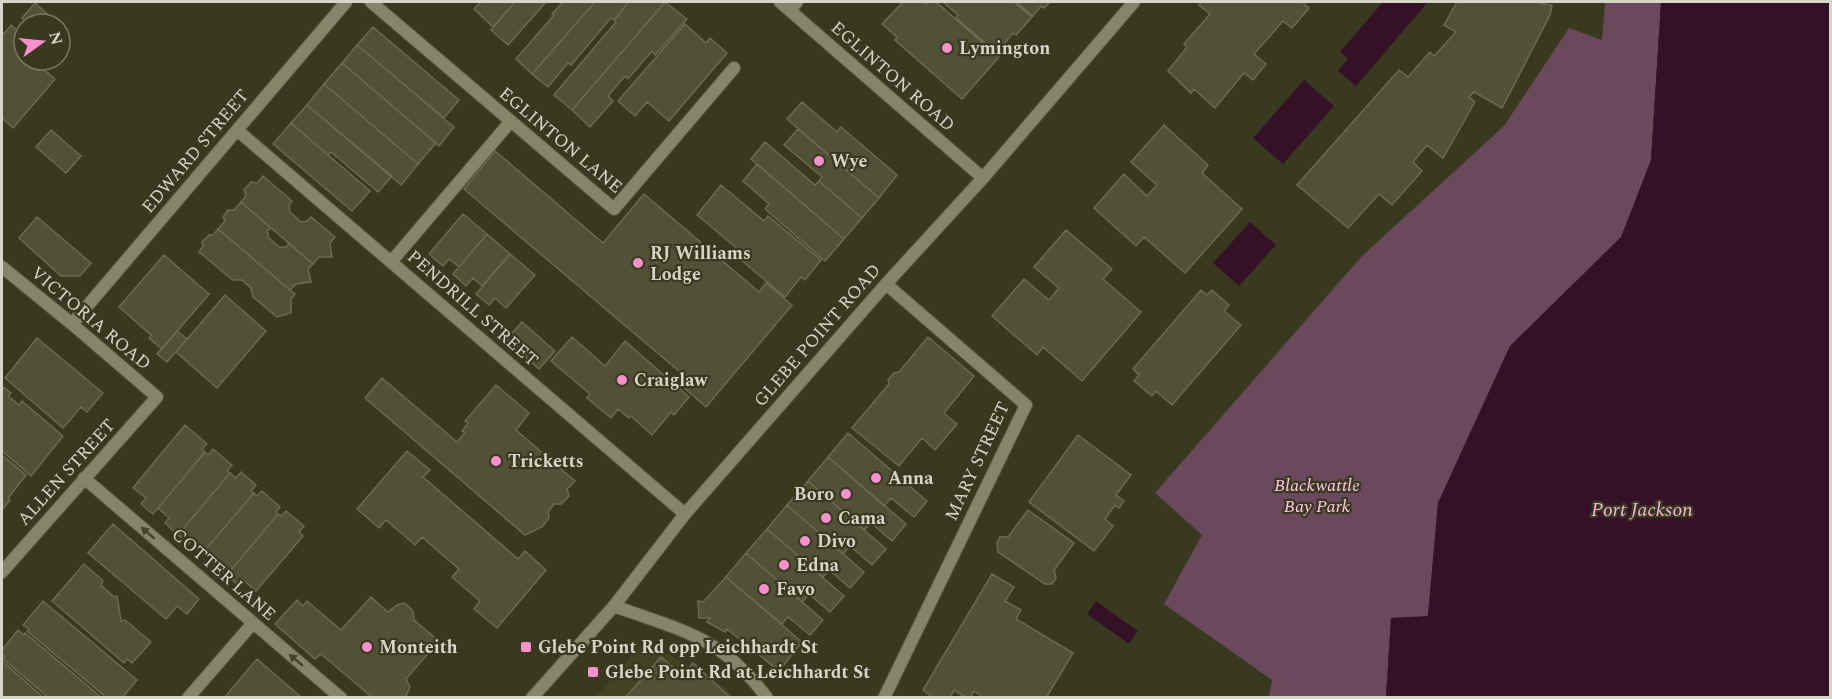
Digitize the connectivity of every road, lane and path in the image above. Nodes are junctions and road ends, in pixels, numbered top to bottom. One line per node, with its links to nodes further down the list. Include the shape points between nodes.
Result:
1 (346, 2): 8 (street, EDWARD STREET)
2 (372, 2): 7 (street, EGLINTON LANE)
3 (780, 2): 5 (street, EGLINTON ROAD)
4 (1134, 2): 9 (street, GLEBE POINT ROAD)
5 (794, 6): 9 (street, EGLINTON ROAD)
6 (734, 68): 7 (street, EGLINTON LANE, via 614,209)
7 (511, 121): 10 (street)
8 (237, 130): 10 (street, PENDRILL STREET); 13 (street, EDWARD STREET)
9 (982, 178): 12 (street, GLEBE POINT ROAD)
10 (391, 262): 16 (street, PENDRILL STREET)
11 (2, 267): 13 (street, VICTORIA ROAD)
12 (886, 284): 16 (street, GLEBE POINT ROAD); 24 (street, MARY STREET, via 1026,405)
13 (72, 324): 14 (street, VICTORIA ROAD)
14 (157, 397): 15 (street, ALLEN STREET)
15 (84, 478): 17 (street, ALLEN STREET); 19 (street, COTTER LANE, one-way to 15)
16 (685, 514): 18 (street, GLEBE POINT ROAD)
17 (2, 572)
18 (614, 606): 22 (street, GLEBE POINT ROAD); 23 (street, via 698,636 717,647 735,660)
19 (253, 623): 20 (street); 21 (street, COTTER LANE, one-way to 19)
20 (188, 698)
21 (341, 698)
22 (532, 698)
23 (767, 698)
24 (884, 698)

